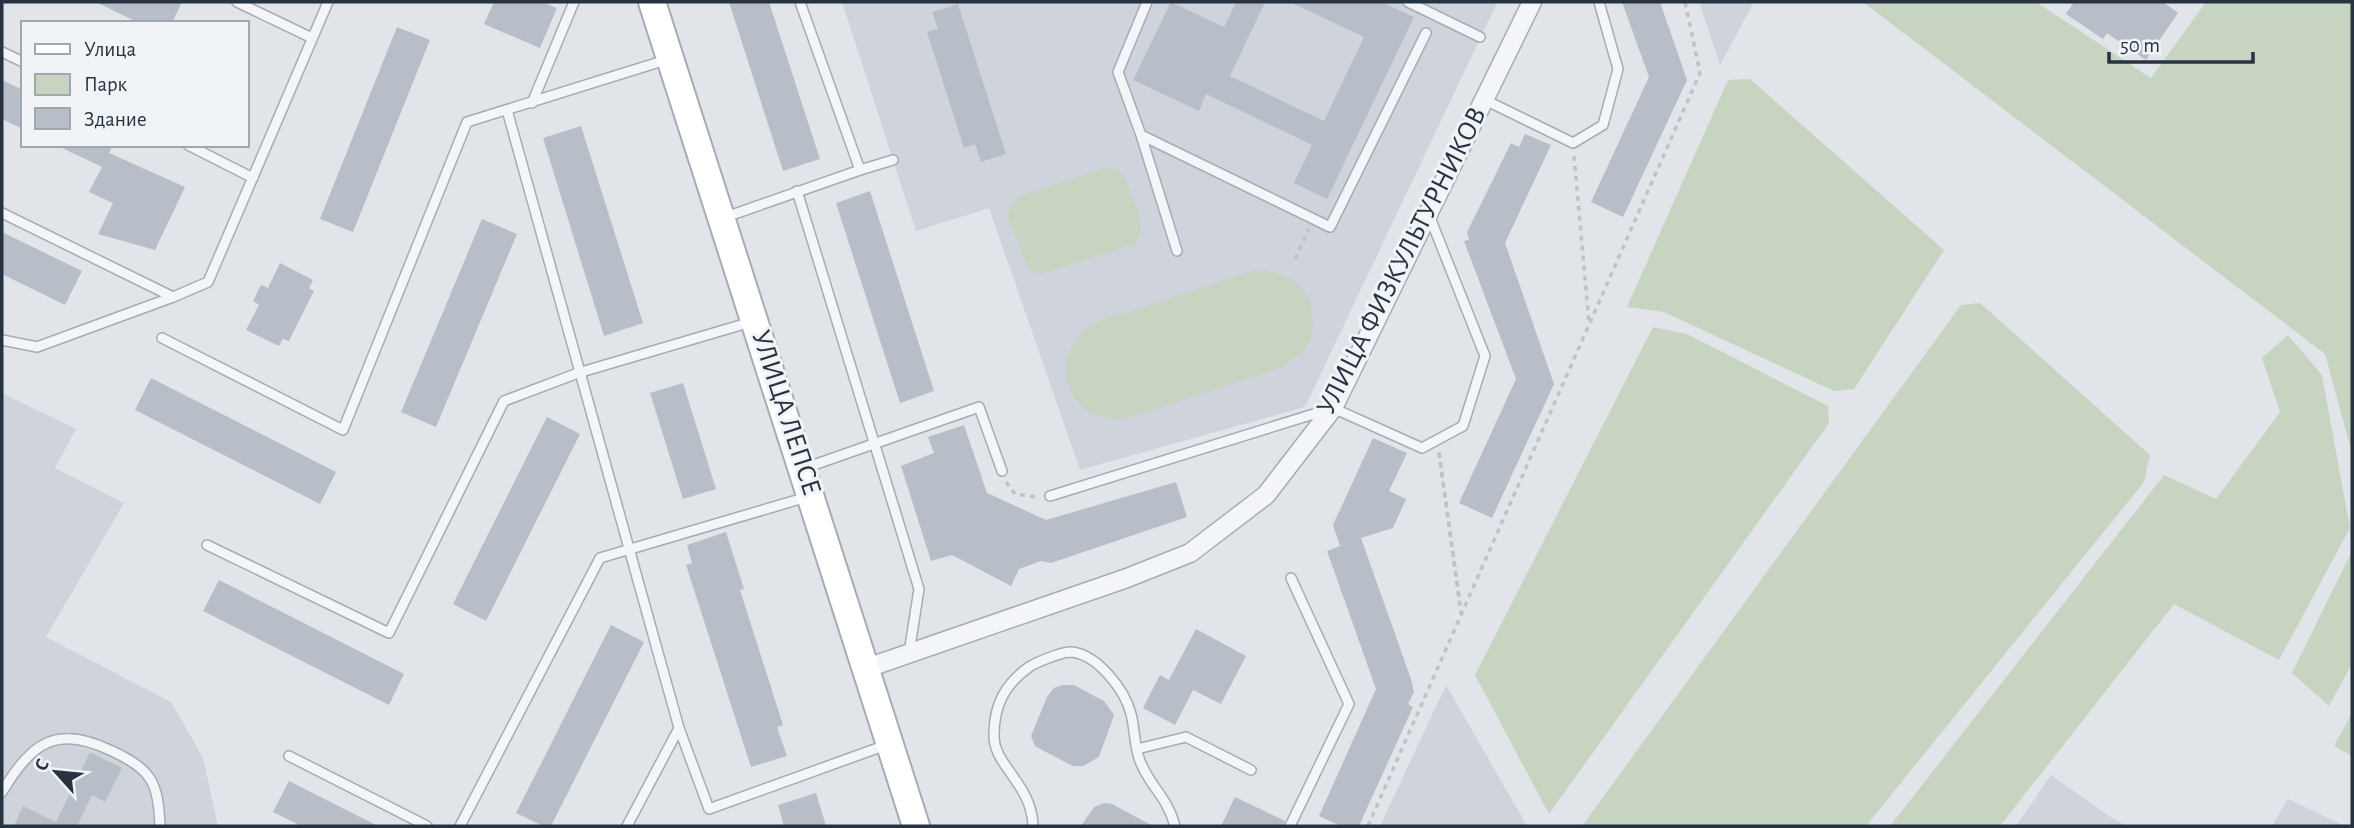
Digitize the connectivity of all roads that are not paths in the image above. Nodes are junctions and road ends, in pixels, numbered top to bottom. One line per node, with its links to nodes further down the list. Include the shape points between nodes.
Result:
1 (237, 2): 12 (lane)
2 (328, 2): 12 (lane)
3 (574, 2): 17 (lane)
4 (652, 2): 14 (main road, УЛИЦА ЛЕПСЕ)
5 (800, 2): 22 (lane)
6 (1147, 2): 19 (lane, via 1118,72)
7 (1408, 2): 11 (lane)
8 (1532, 2): 16 (street, УЛИЦА ФИЗКУЛЬТУРНИКОВ)
9 (1599, 2): 16 (lane, via 1618,69 1603,125 1573,142)
10 (1426, 33): 19 (lane, via 1330,227)
11 (1480, 37)
12 (312, 38): 23 (lane)
13 (2, 52): 15 (lane)
14 (670, 59): 17 (lane); 27 (main road, УЛИЦА ЛЕПСЕ)
15 (21, 61)
16 (1483, 99): 26 (street, УЛИЦА ФИЗКУЛЬТУРНИКОВ)
17 (532, 103): 18 (lane)
18 (507, 110): 31 (lane, via 467,122 343,430); 33 (lane)
19 (1142, 135): 28 (lane)
20 (192, 147): 23 (lane)
21 (893, 160): 22 (lane)
22 (860, 170): 24 (lane)
23 (253, 178): 29 (lane, via 208,282)
24 (797, 191): 27 (lane); 35 (lane)
25 (2, 212): 29 (lane)
26 (1428, 213): 34 (street, УЛИЦА ФИЗКУЛЬТУРНИКОВ); 34 (lane, via 1485,356 1463,426 1422,449)
27 (723, 218): 30 (main road, УЛИЦА ЛЕПСЕ)
28 (1177, 251)
29 (173, 297): 32 (lane, via 37,347)
30 (756, 320): 33 (lane); 36 (main road, УЛИЦА ЛЕПСЕ)
31 (162, 338)
32 (2, 340)
33 (578, 373): 40 (lane, via 504,401 389,633); 41 (lane)
34 (1333, 408): 39 (lane); 43 (street, УЛИЦА ФИЗКУЛЬТУРНИКОВ, via 1266,495 1190,553)
35 (872, 443): 36 (lane); 37 (lane, via 979,407); 43 (lane, via 919,589)
36 (804, 468): 38 (main road, УЛИЦА ЛЕПСЕ)
37 (1002, 471)
38 (812, 496): 41 (lane); 44 (main road, УЛИЦА ЛЕПСЕ)
39 (1050, 496)
40 (206, 545)
41 (631, 548): 45 (lane); 53 (lane, via 600,558)
42 (1291, 578): 58 (lane, via 1349,704)
43 (909, 653): 44 (street, УЛИЦА ФИЗКУЛЬТУРНИКОВ)
44 (867, 667): 46 (main road, УЛИЦА ЛЕПСЕ)
45 (678, 728): 46 (lane, via 709,810); 54 (lane)
46 (891, 743): 55 (main road, УЛИЦА ЛЕПСЕ)
47 (1137, 749): 49 (lane, via 1186,737); 56 (lane, via 1130,712 1119,688 1104,671 1086,657 1069,652 1031,665 1006,686 993,736 998,755 1020,783); 57 (lane)
48 (289, 756): 52 (lane)
49 (1251, 771)
50 (2, 792): 51 (lane, via 17,767 43,744 68,736 89,740 144,769 155,784)
51 (160, 826)
52 (427, 826)
53 (460, 826)
54 (627, 826)
55 (916, 826)
56 (1033, 826)
57 (1175, 826)
58 (1290, 826)

